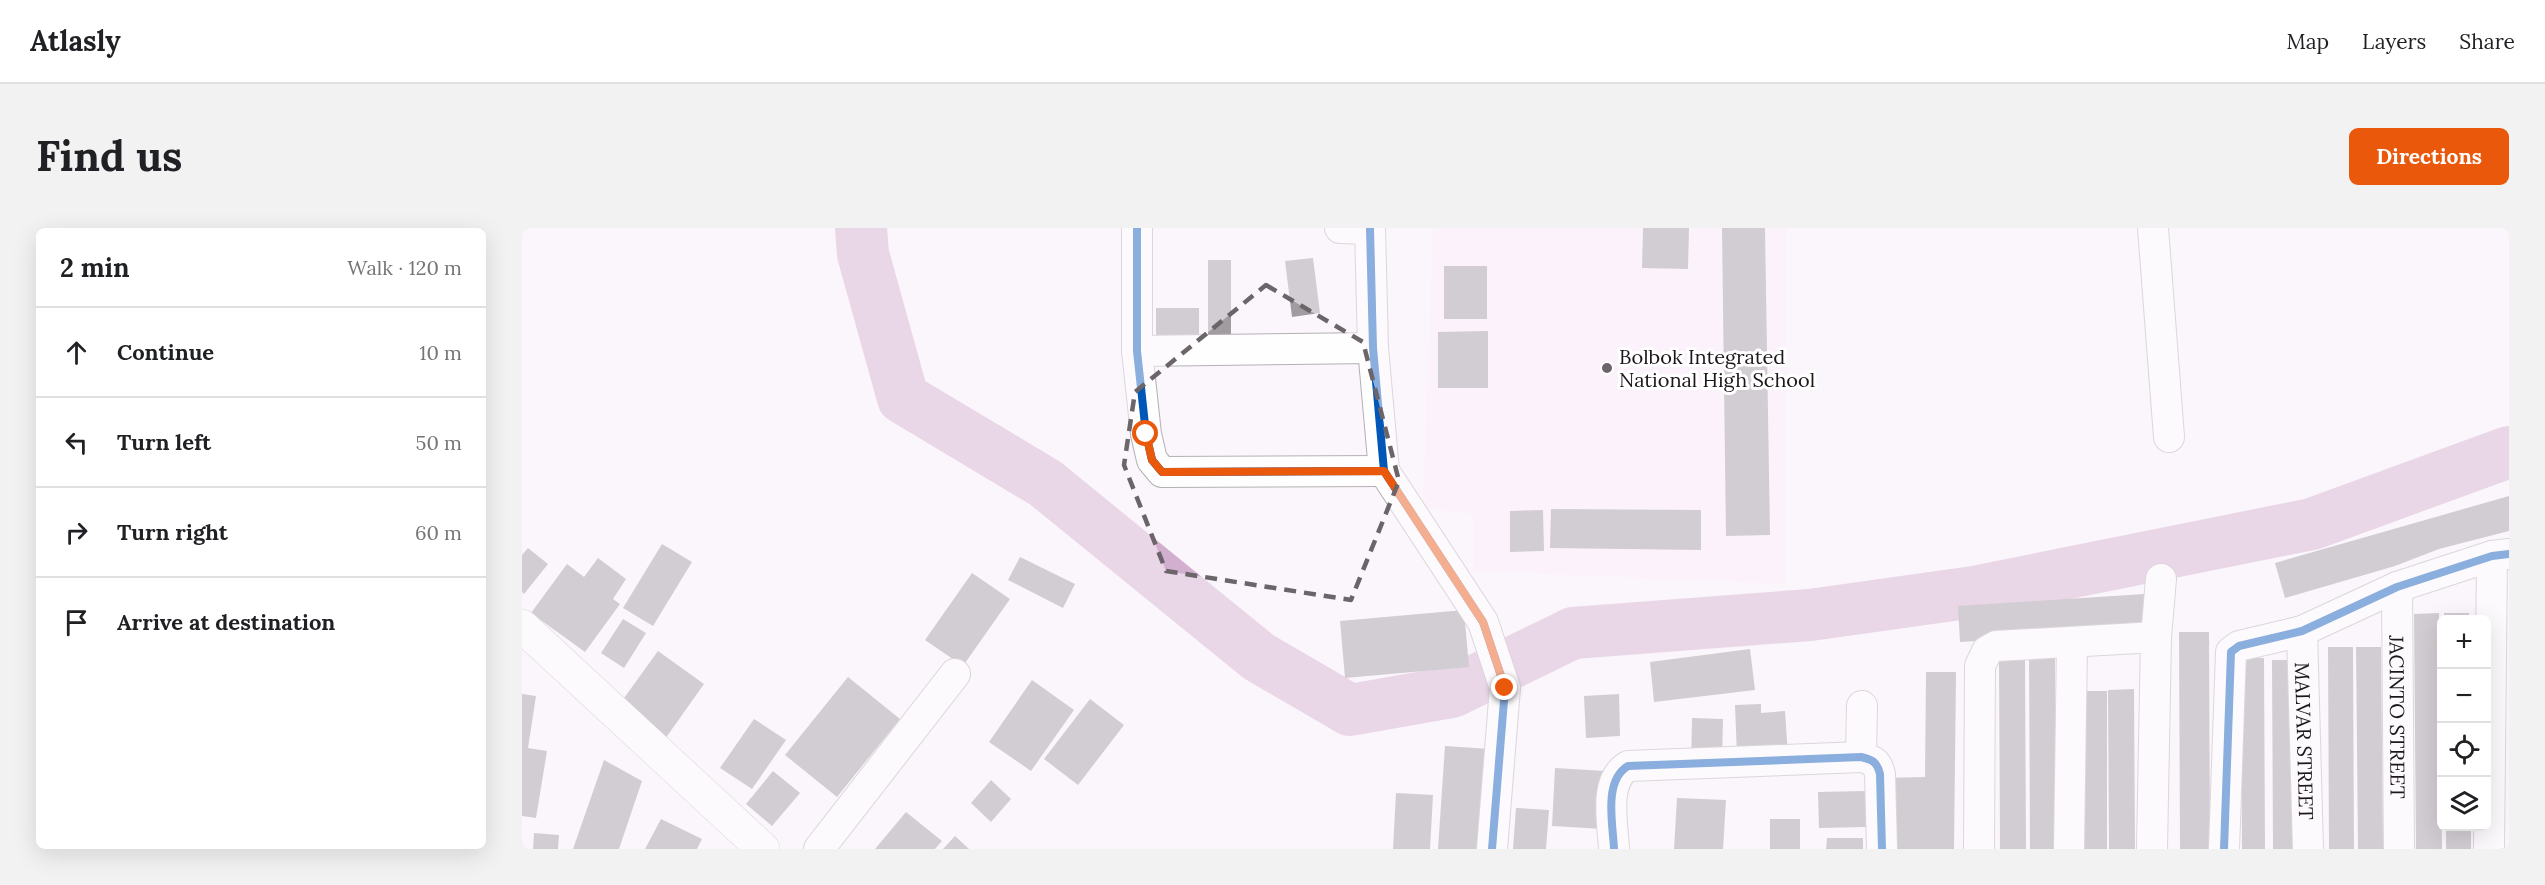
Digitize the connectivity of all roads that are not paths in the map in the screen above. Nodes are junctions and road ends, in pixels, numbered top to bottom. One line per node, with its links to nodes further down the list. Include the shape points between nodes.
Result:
1 (1137, 228): 6 (street)
2 (1340, 228): 4 (street)
3 (2153, 228): 7 (street)
4 (1370, 229): 5 (street)
5 (1373, 348): 6 (street); 8 (street)
6 (1137, 351): 8 (street, via 1146,434 1152,460 1162,472)
7 (2169, 437)
8 (1384, 471): 21 (street, via 1483,622 1505,688)
9 (2500, 555): 11 (street); 30 (street)
10 (2161, 579): 14 (street)
11 (2397, 587): 13 (street); 29 (street, JACINTO STREET)
12 (522, 626): 19 (main road)
13 (2302, 631): 27 (street, via 2239,646 2231,652); 28 (street, MALVAR STREET)
14 (2156, 637): 15 (street); 26 (street)
15 (2072, 642): 24 (street, via 1996,646 1983,658); 25 (street)
16 (954, 674): 20 (street)
17 (1862, 706): 18 (street)
18 (1861, 757): 22 (street, via 1628,766 1615,780); 23 (street, via 1878,765)
19 (763, 849)
20 (819, 849)
21 (1492, 849)
22 (1614, 849)
23 (1882, 849)
24 (1979, 849)
25 (2069, 849)
26 (2152, 849)
27 (2224, 849)
28 (2308, 849)
29 (2400, 849)
30 (2489, 849)

